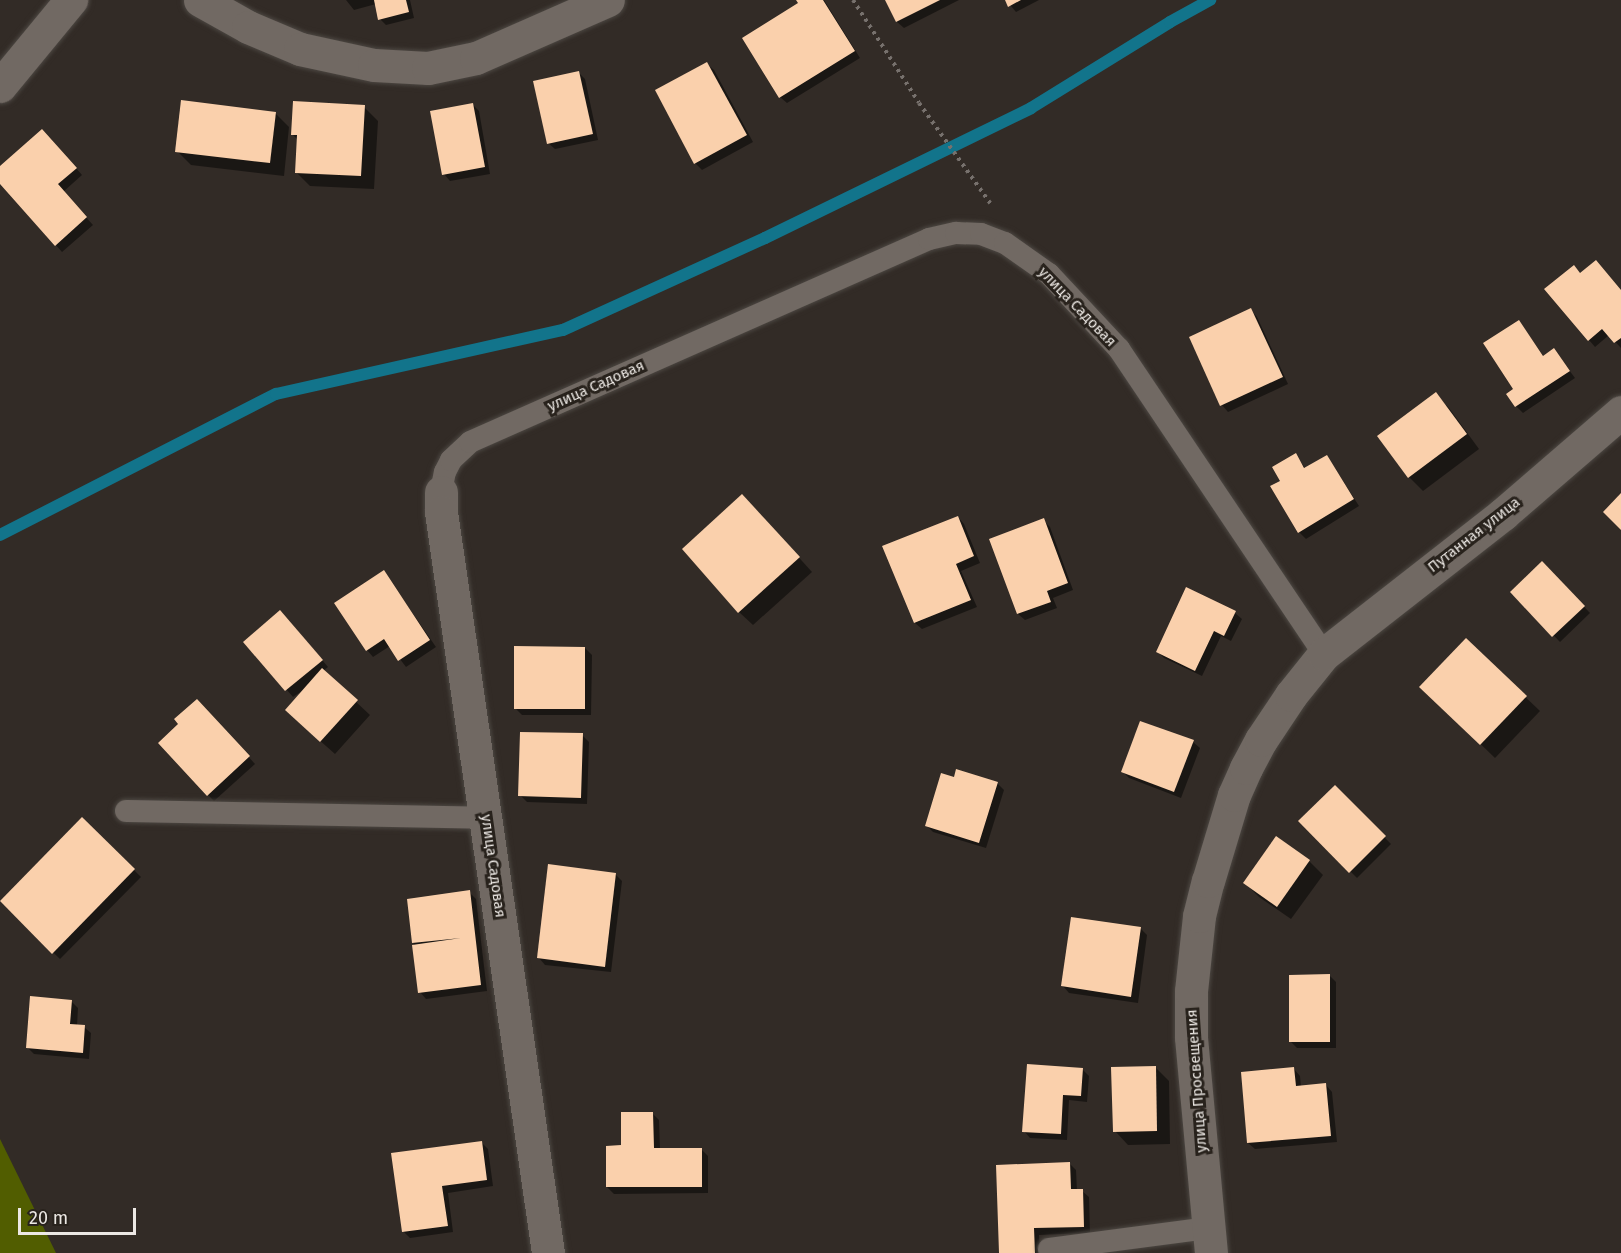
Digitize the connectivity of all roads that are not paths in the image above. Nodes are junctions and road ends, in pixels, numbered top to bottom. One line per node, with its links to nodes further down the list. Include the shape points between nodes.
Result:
1 (71, 0): 4 (street)
2 (200, 0): 3 (street, via 248,27 300,49 355,62 410,68 452,65 476,58)
3 (608, 0)
4 (0, 86)
5 (1621, 412): 7 (street, Путанная улица, via 1503,514)
6 (441, 492): 7 (lane, улица Садовая, via 451,460 470,442 929,239 956,233 981,234 1005,243 1049,274 1119,349); 9 (street, улица Садовая)
7 (1324, 654): 10 (street, улица Просвещения, via 1279,713 1246,768 1220,840 1200,916 1191,991 1191,1037)
8 (126, 811): 9 (lane)
9 (486, 818): 12 (street, улица Садовая)
10 (1210, 1240): 11 (lane)
11 (1049, 1249)
12 (548, 1253)

